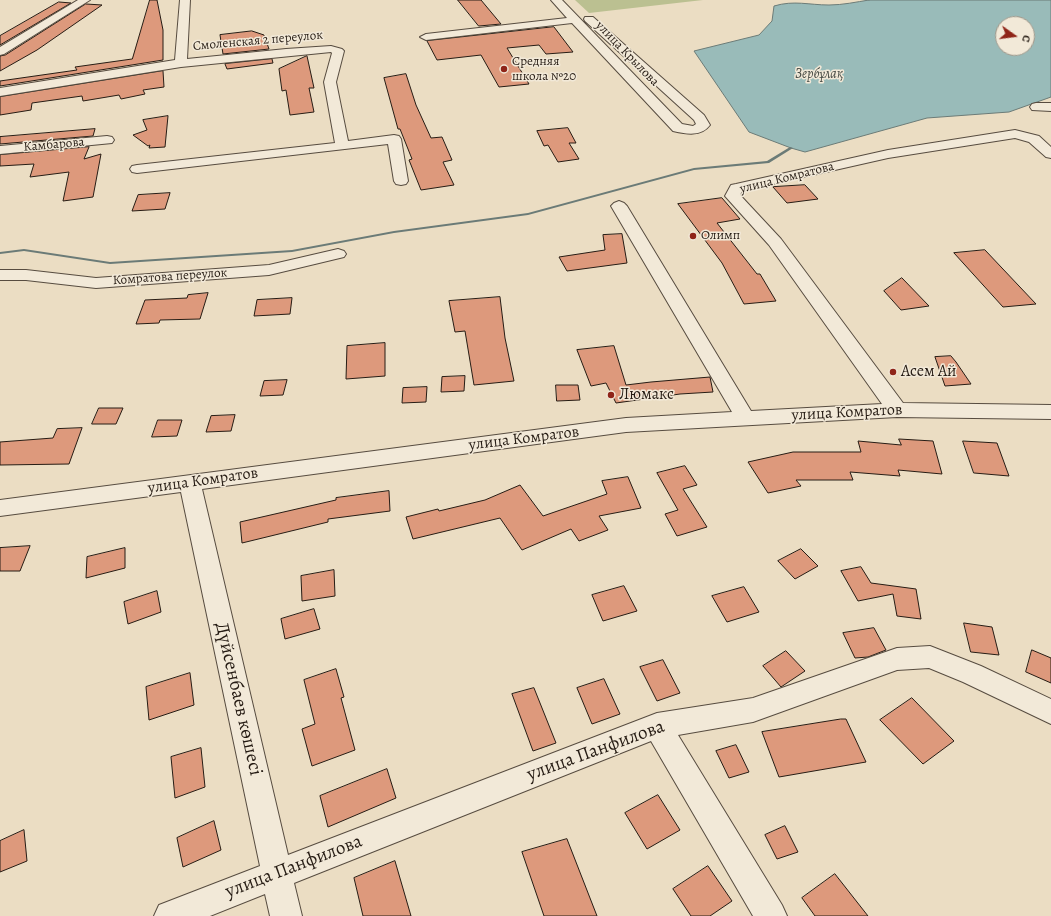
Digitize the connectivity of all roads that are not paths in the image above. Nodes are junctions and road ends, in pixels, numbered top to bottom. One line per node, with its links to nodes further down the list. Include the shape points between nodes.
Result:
1 (85, 0): 7 (street)
2 (185, 0): 8 (street, Смоленская 2 переулок)
3 (556, 0): 4 (street, улица Крылова)
4 (574, 20): 5 (street, улица Крылова, via 678,128 696,130 703,125 699,118); 6 (street)
5 (589, 20)
6 (426, 36)
7 (0, 52)
8 (181, 63): 9 (street, Смоленская 2 переулок); 13 (street, Смоленская 2 переулок, via 321,49 338,51 330,82)
9 (0, 92)
10 (1051, 106): 11 (street)
11 (1036, 107)
12 (107, 140): 14 (street, Камбарова)
13 (342, 146): 16 (street); 17 (street, via 394,139)
14 (0, 150)
15 (1051, 154): 21 (street, улица Комратова, via 1034,139 1015,134 888,154 736,188 732,196 775,242)
16 (137, 169)
17 (401, 181)
18 (619, 206): 23 (street)
19 (338, 254): 20 (street, Комратова переулок, via 269,270 96,283 26,275)
20 (0, 275)
21 (897, 410): 22 (street, улица Комратов); 23 (street, улица Комратов)
22 (1051, 412)
23 (745, 417): 24 (street, улица Комратов, via 626,425)
24 (190, 482): 25 (street, улица Комратов); 28 (street, Дүйсенбаев көшесі)
25 (0, 508)
26 (1051, 712): 27 (street, улица Панфилова, via 930,657 897,658 753,710)
27 (657, 726): 28 (street, улица Панфилова); 31 (street)
28 (277, 874): 29 (street, улица Панфилова); 30 (street, Дүйсенбаев көшесі)
29 (170, 916)
30 (286, 916)
31 (771, 916)

